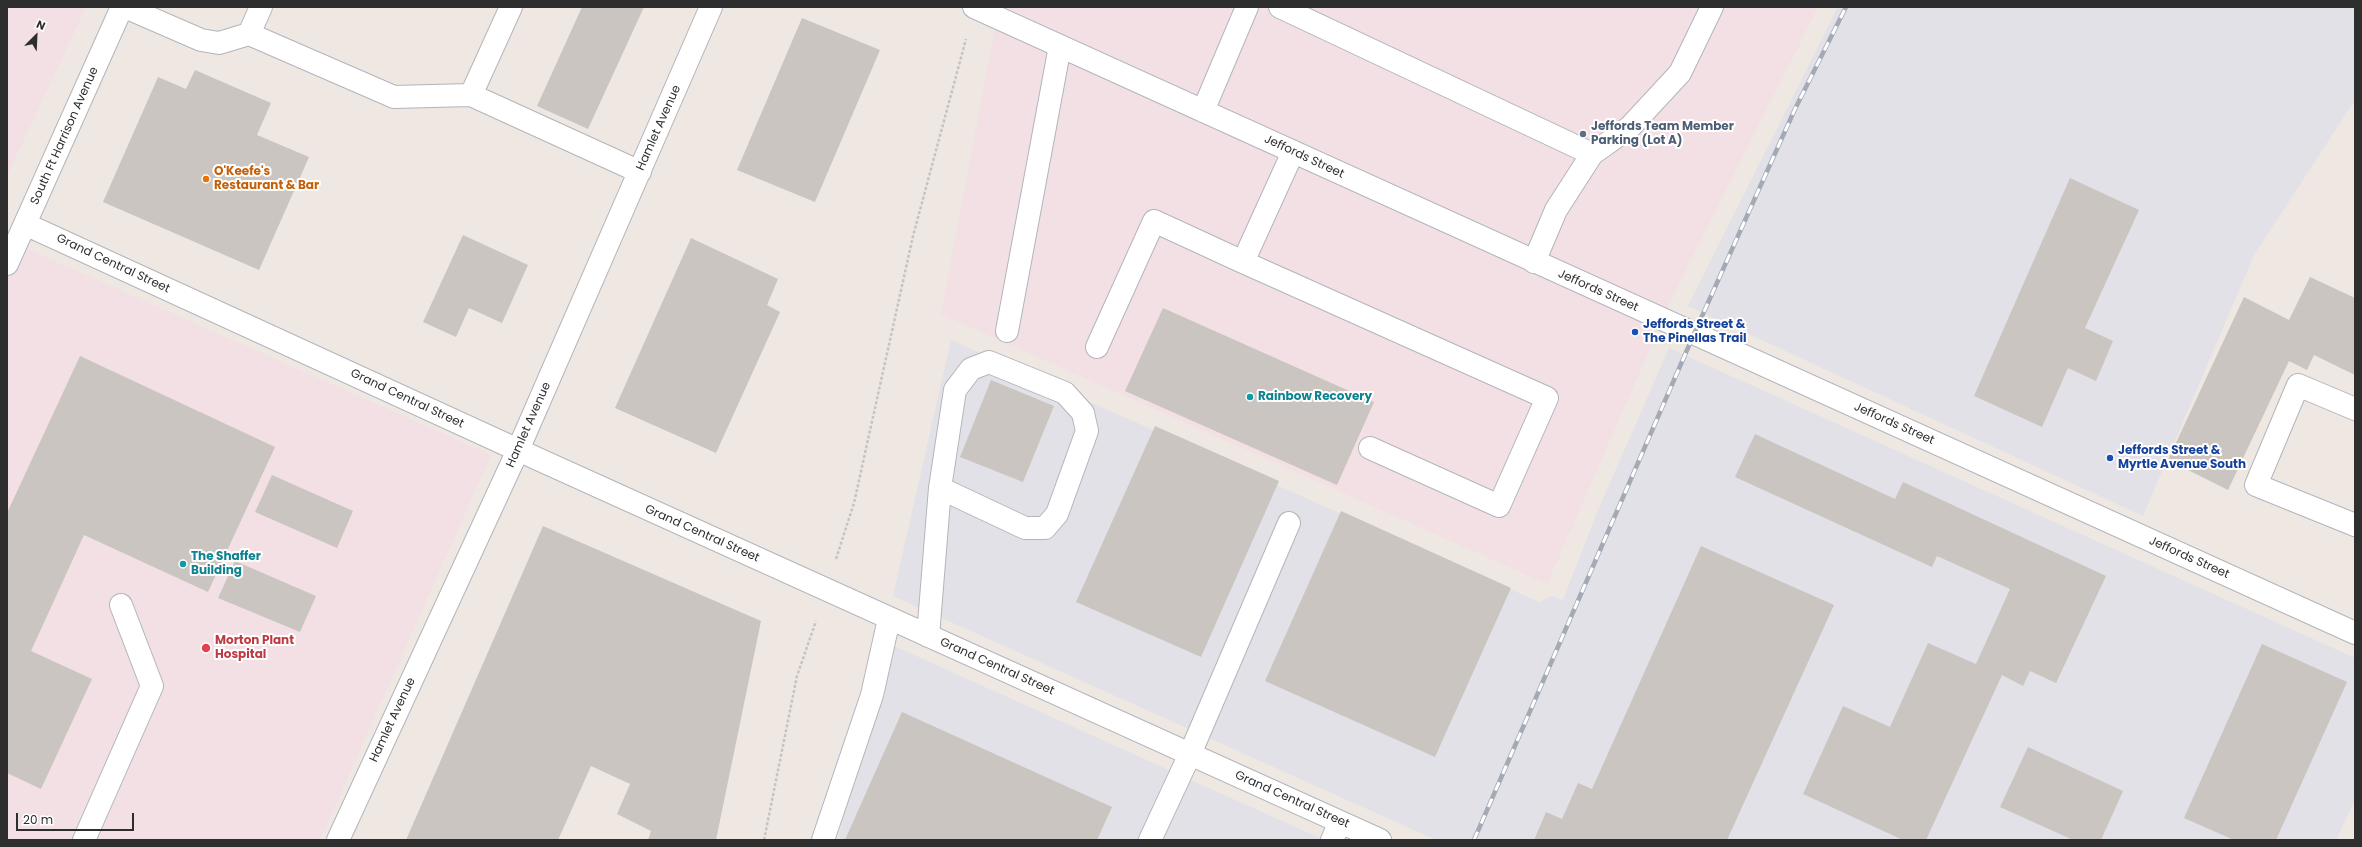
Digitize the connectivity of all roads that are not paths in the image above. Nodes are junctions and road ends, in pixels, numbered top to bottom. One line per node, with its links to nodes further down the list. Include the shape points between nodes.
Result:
1 (124, 7): 9 (street, via 201,40 219,43); 16 (street, South Ft Harrison Avenue)
2 (261, 7): 9 (street)
3 (511, 7): 11 (street)
4 (712, 7): 15 (street, Hamlet Avenue)
5 (974, 7): 10 (street, Jeffords Street)
6 (1247, 7): 12 (street)
7 (1280, 7): 14 (street)
8 (1712, 7): 14 (street, via 1680,73 1630,127)
9 (249, 34): 11 (street, via 394,97)
10 (1060, 46): 12 (street, Jeffords Street); 20 (street)
11 (471, 95): 15 (street)
12 (1203, 110): 13 (street, Jeffords Street)
13 (1293, 152): 17 (street); 18 (street, Jeffords Street)
14 (1592, 154): 18 (street, via 1556,210)
15 (640, 172): 24 (street, Hamlet Avenue)
16 (25, 224): 19 (street, South Ft Harrison Avenue); 24 (street, Grand Central Street)
17 (1243, 262): 21 (street, via 1154,221); 23 (street, via 1548,398 1499,506)
18 (1534, 262): 30 (street, Jeffords Street)
19 (7, 264)
20 (1007, 331)
21 (1097, 347)
22 (2355, 409): 27 (street, via 2298,385 2256,485)
23 (1370, 448)
24 (518, 450): 29 (street, Grand Central Street); 35 (street, Hamlet Avenue)
25 (940, 488): 25 (street, via 955,390 971,368 989,362 1065,394 1084,413 1087,431 1057,514 1045,528 1025,528); 31 (street)
26 (1289, 523): 32 (street)
27 (2355, 525)
28 (121, 605): 34 (street, via 152,686)
29 (889, 619): 31 (street, Grand Central Street); 36 (street, via 872,695)
30 (2355, 633)
31 (928, 636): 32 (street, Grand Central Street)
32 (1190, 754): 33 (street, Grand Central Street); 37 (street)
33 (1336, 831): 38 (street, Grand Central Street)
34 (84, 840)
35 (338, 840)
36 (823, 840)
37 (1150, 840)
38 (1380, 840)

